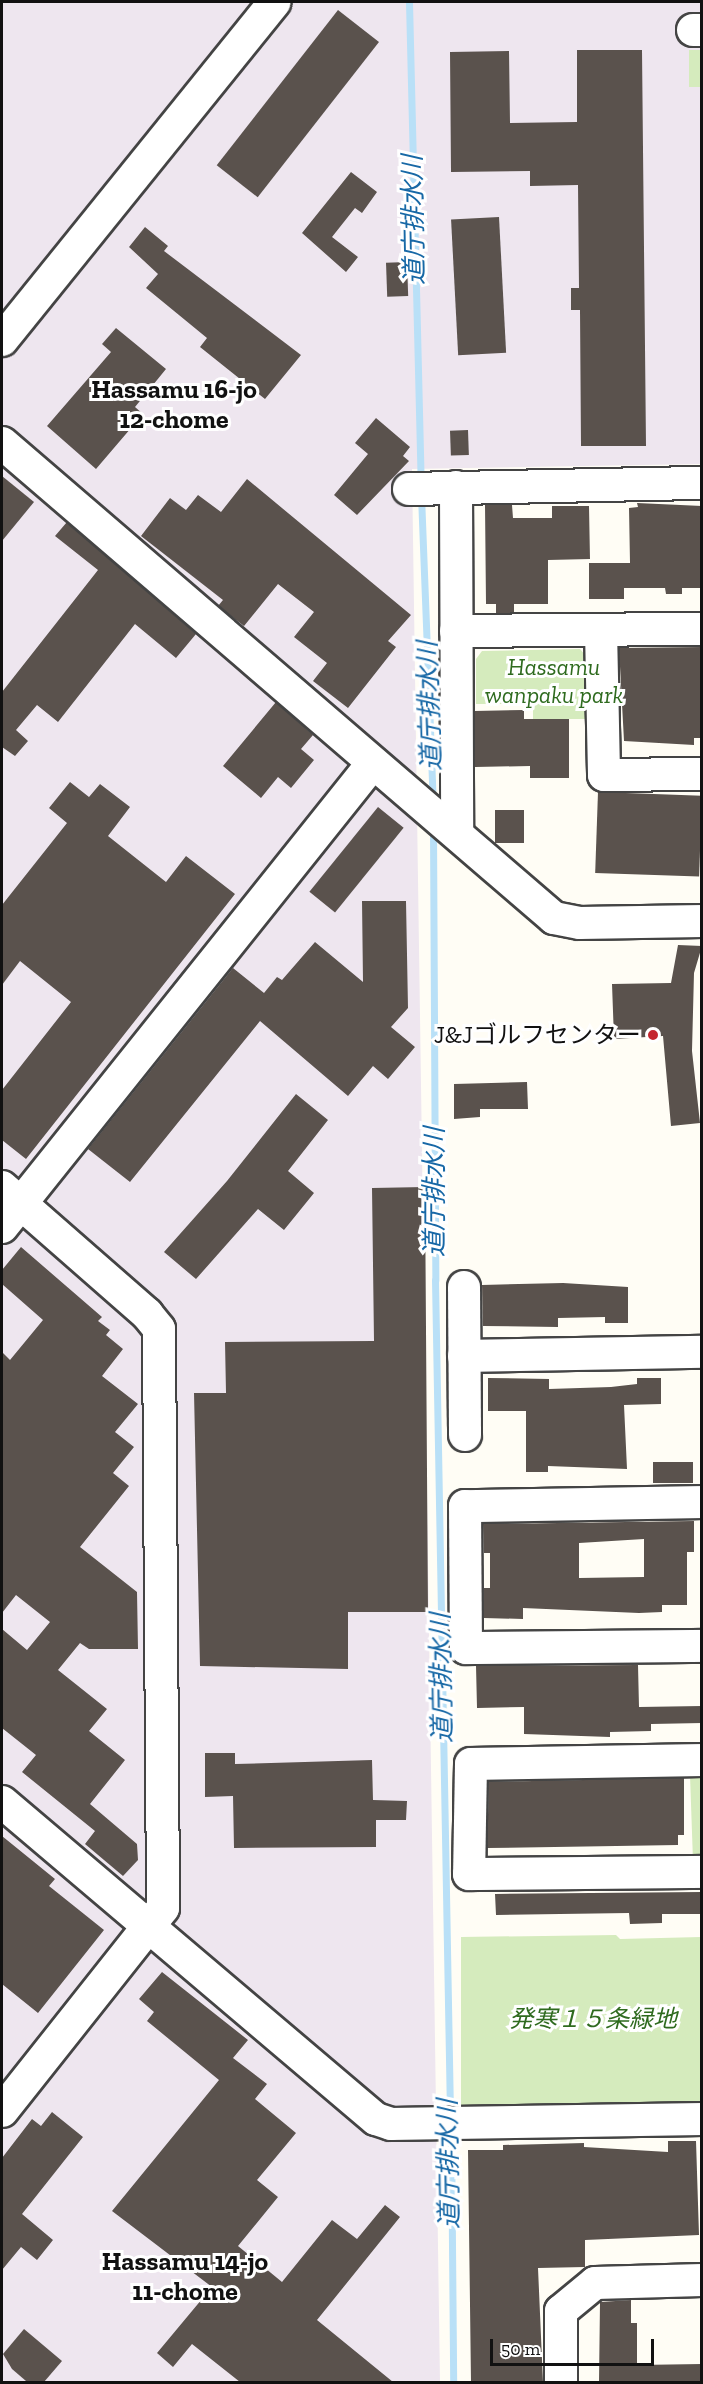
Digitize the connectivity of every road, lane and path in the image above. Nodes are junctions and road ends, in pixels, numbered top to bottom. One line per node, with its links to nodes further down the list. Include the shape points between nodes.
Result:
1 (275, 2): 2 (street)
2 (2, 340)
3 (2, 443): 10 (street)
4 (702, 483): 5 (street)
5 (452, 487): 6 (street); 9 (street)
6 (408, 489)
7 (702, 629): 8 (street)
8 (602, 630): 9 (street); 11 (street, via 604,775)
9 (456, 631): 12 (street)
10 (373, 763): 12 (street); 14 (street)
11 (702, 774)
12 (452, 829): 13 (street, via 554,918 580,923)
13 (702, 921)
14 (8, 1206): 24 (street, via 147,1314 159,1329 163,1908)
15 (464, 1287): 17 (street)
16 (702, 1352): 17 (street)
17 (464, 1356): 18 (street)
18 (465, 1435)
19 (702, 1502): 20 (street, via 465,1506 466,1648)
20 (702, 1646)
21 (702, 1760): 23 (street, via 471,1764 469,1874)
22 (2, 1802): 24 (street)
23 (702, 1872)
24 (150, 1928): 25 (street); 26 (street, via 376,2119 391,2124)
25 (2, 2111)
26 (702, 2119)
27 (702, 2280): 28 (street, via 595,2283 561,2311)
28 (561, 2382)

